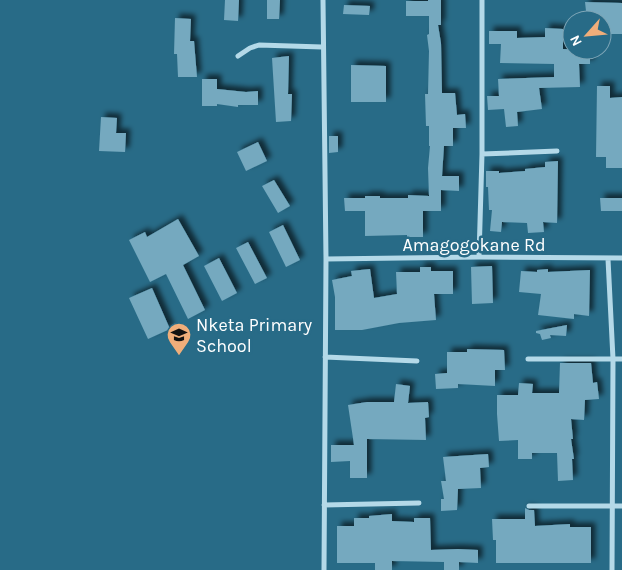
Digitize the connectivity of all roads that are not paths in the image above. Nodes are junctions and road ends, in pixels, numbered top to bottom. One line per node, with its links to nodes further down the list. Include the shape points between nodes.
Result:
1 (323, 0): 3 (street)
2 (482, 0): 6 (street)
3 (322, 47): 4 (street, via 258,44); 10 (street)
4 (238, 56)
5 (557, 151): 6 (street)
6 (482, 154): 7 (street)
7 (479, 258): 9 (street, Amagogokane Rd); 10 (street, Amagogokane Rd)
8 (622, 258): 9 (street, Amagogokane Rd)
9 (608, 259): 13 (street)
10 (326, 260): 11 (street)
11 (325, 357): 15 (street); 17 (street)
12 (528, 359): 13 (street)
13 (613, 359): 14 (street); 19 (street)
14 (622, 359)
15 (417, 361)
16 (419, 503): 17 (street)
17 (324, 505): 21 (street)
18 (529, 506): 19 (street)
19 (614, 506): 20 (street); 22 (street)
20 (622, 506)
21 (324, 570)
22 (612, 570)

